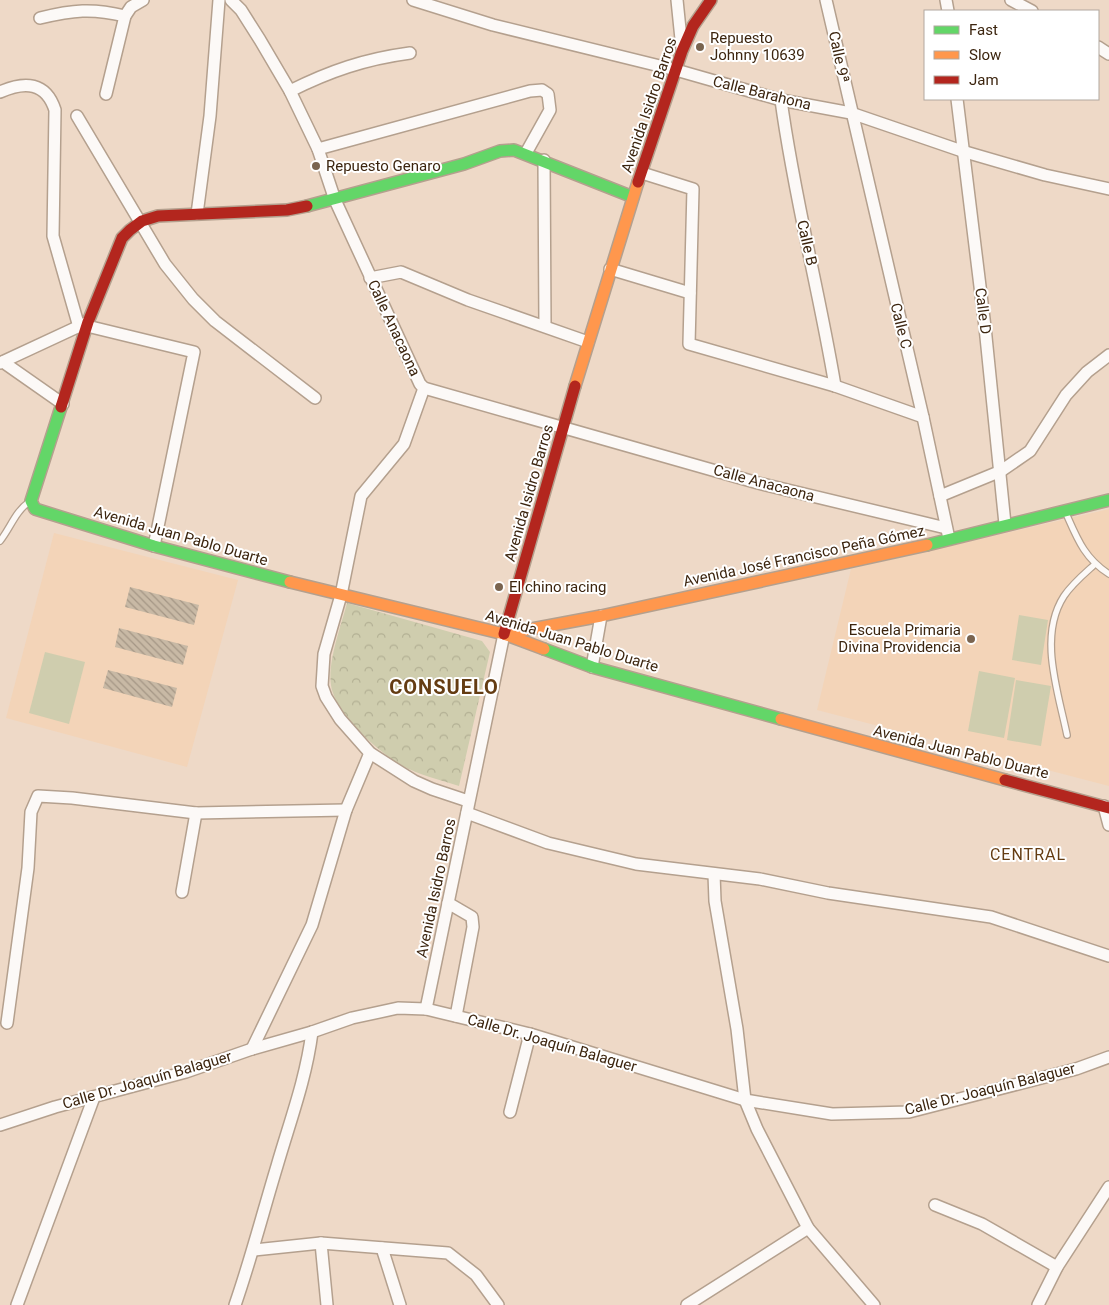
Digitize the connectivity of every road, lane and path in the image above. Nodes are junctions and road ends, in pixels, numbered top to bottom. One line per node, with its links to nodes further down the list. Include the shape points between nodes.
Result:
1 (143, 0): 10 (street, via 131,7)
2 (219, 0): 30 (street, via 210,116)
3 (231, 0): 15 (street, Calle Anacaona, via 241,10)
4 (413, 0): 14 (street, Calle Barahona, via 493,25)
5 (677, 0): 12 (street)
6 (712, 0): 12 (street, Avenida Isidro Barros)
7 (826, 0): 20 (street, Calle 9ª)
8 (1011, 0): 9 (street)
9 (1030, 10)
10 (125, 16): 11 (street, via 89,9 69,10); 17 (street)
11 (40, 18)
12 (682, 51): 14 (street, Avenida Isidro Barros)
13 (410, 53): 15 (street, via 330,71)
14 (676, 70): 18 (street, Calle Barahona); 26 (street, Avenida Isidro Barros)
15 (290, 91): 22 (street, Calle Anacaona)
16 (0, 92): 35 (street, via 22,86 38,87 53,102 54,242)
17 (106, 94)
18 (781, 100): 20 (street, Calle Barahona); 40 (street, Calle B, via 789,162 822,307)
19 (957, 100): 23 (street, Calle D)
20 (851, 113): 23 (street, Calle Barahona); 44 (street, Calle C)
21 (77, 116): 31 (street)
22 (318, 148): 24 (street, via 542,90 548,94 550,110); 29 (street, Calle Anacaona)
23 (962, 151): 27 (street, Calle Barahona); 46 (street, Calle D, via 986,327)
24 (526, 153): 25 (street); 29 (street, via 500,151)
25 (544, 160): 28 (street); 36 (street)
26 (642, 173): 28 (street, Avenida Isidro Barros); 34 (street, via 693,189)
27 (1109, 189)
28 (633, 197): 32 (street, Avenida Isidro Barros)
29 (335, 200): 30 (street, via 287,210); 33 (street, Calle Anacaona)
30 (197, 214): 31 (street, via 158,216)
31 (140, 222): 35 (street, via 122,238); 42 (street, via 165,264 193,299 215,321)
32 (610, 269): 34 (street); 37 (street, Avenida Isidro Barros)
33 (370, 278): 36 (street, via 401,272 468,300); 41 (street, Calle Anacaona)
34 (690, 293): 40 (street, via 689,344)
35 (85, 325): 39 (street); 43 (street); 55 (street, via 194,352)
36 (546, 326): 37 (street)
37 (588, 342): 45 (street, Avenida Isidro Barros)
38 (1109, 355): 46 (street, via 1087,372 1066,395 1030,452)
39 (2, 362): 43 (street)
40 (835, 386): 44 (street)
41 (424, 388): 45 (street, Calle Anacaona); 58 (street, via 404,444 362,492)
42 (315, 398)
43 (63, 404): 49 (street)
44 (923, 417): 47 (street, Calle C)
45 (564, 427): 52 (street, Calle Anacaona, via 758,483); 60 (street, Avenida Isidro Barros)
46 (1001, 471): 47 (street); 51 (street, Calle D)
47 (940, 496): 52 (street, Calle C)
48 (1109, 500): 50 (street, Avenida José Francisco Peña Gómez)
49 (31, 501): 54 (lane, via 17,511 11,527); 55 (street, Avenida Juan Pablo Duarte, via 35,509)
50 (1064, 510): 51 (street, Avenida José Francisco Peña Gómez); 56 (lane, via 1079,543)
51 (1004, 524): 53 (street, Avenida José Francisco Peña Gómez)
52 (946, 528): 53 (street, Calle C)
53 (949, 540): 59 (street, Avenida José Francisco Peña Gómez)
54 (0, 541)
55 (154, 546): 58 (street, Avenida Juan Pablo Duarte)
56 (1094, 564): 57 (lane); 62 (lane, via 1065,594 1056,610 1051,631 1052,655)
57 (1109, 574)
58 (340, 595): 60 (street, Avenida Juan Pablo Duarte); 63 (street, via 324,654 322,686 340,719)
59 (601, 616): 60 (street, Avenida José Francisco Peña Gómez); 61 (street)
60 (504, 634): 61 (street, Avenida Juan Pablo Duarte); 64 (street, Avenida Isidro Barros)
61 (592, 667): 65 (street, Avenida Juan Pablo Duarte)
62 (1067, 735)
63 (370, 753): 64 (street, via 414,781); 66 (street)
64 (467, 807): 69 (street, via 554,845 636,864); 71 (street, Avenida Isidro Barros)
65 (1106, 807): 68 (street)
66 (346, 810): 67 (street); 78 (street, via 312,925)
67 (196, 814): 70 (street); 75 (street, via 38,796 31,812 28,868)
68 (1109, 825)
69 (714, 874): 72 (street, via 991,916); 81 (street, via 715,901 737,1029)
70 (182, 892)
71 (448, 903): 73 (street, Avenida Isidro Barros); 74 (street, via 472,917 473,926)
72 (1109, 956)
73 (426, 1009): 74 (street, Calle Dr. Joaquín Balaguer); 76 (street, Calle Dr. Joaquín Balaguer, via 398,1008 352,1018)
74 (456, 1016): 77 (street, Calle Dr. Joaquín Balaguer)
75 (7, 1023)
76 (312, 1032): 78 (street, Calle Dr. Joaquín Balaguer); 89 (street, via 308,1067)
77 (530, 1034): 81 (street, Calle Dr. Joaquín Balaguer); 82 (street)
78 (252, 1049): 80 (street, Calle Dr. Joaquín Balaguer, via 186,1072)
79 (1109, 1057): 81 (street, Calle Dr. Joaquín Balaguer, via 1076,1069 909,1112 832,1114)
80 (94, 1097): 83 (street, Calle Dr. Joaquín Balaguer); 91 (street)
81 (745, 1100): 86 (street)
82 (510, 1112)
83 (0, 1125)
84 (1109, 1187): 90 (street)
85 (935, 1205): 90 (street, via 982,1224)
86 (808, 1228): 96 (street); 97 (street)
87 (321, 1243): 88 (street); 89 (street); 93 (street)
88 (382, 1248): 94 (street); 95 (street, via 448,1253 476,1275)
89 (254, 1250): 92 (street)
90 (1057, 1267): 98 (street)
91 (17, 1305)
92 (236, 1305)
93 (327, 1305)
94 (400, 1305)
95 (498, 1305)
96 (687, 1305)
97 (874, 1305)
98 (1038, 1305)

